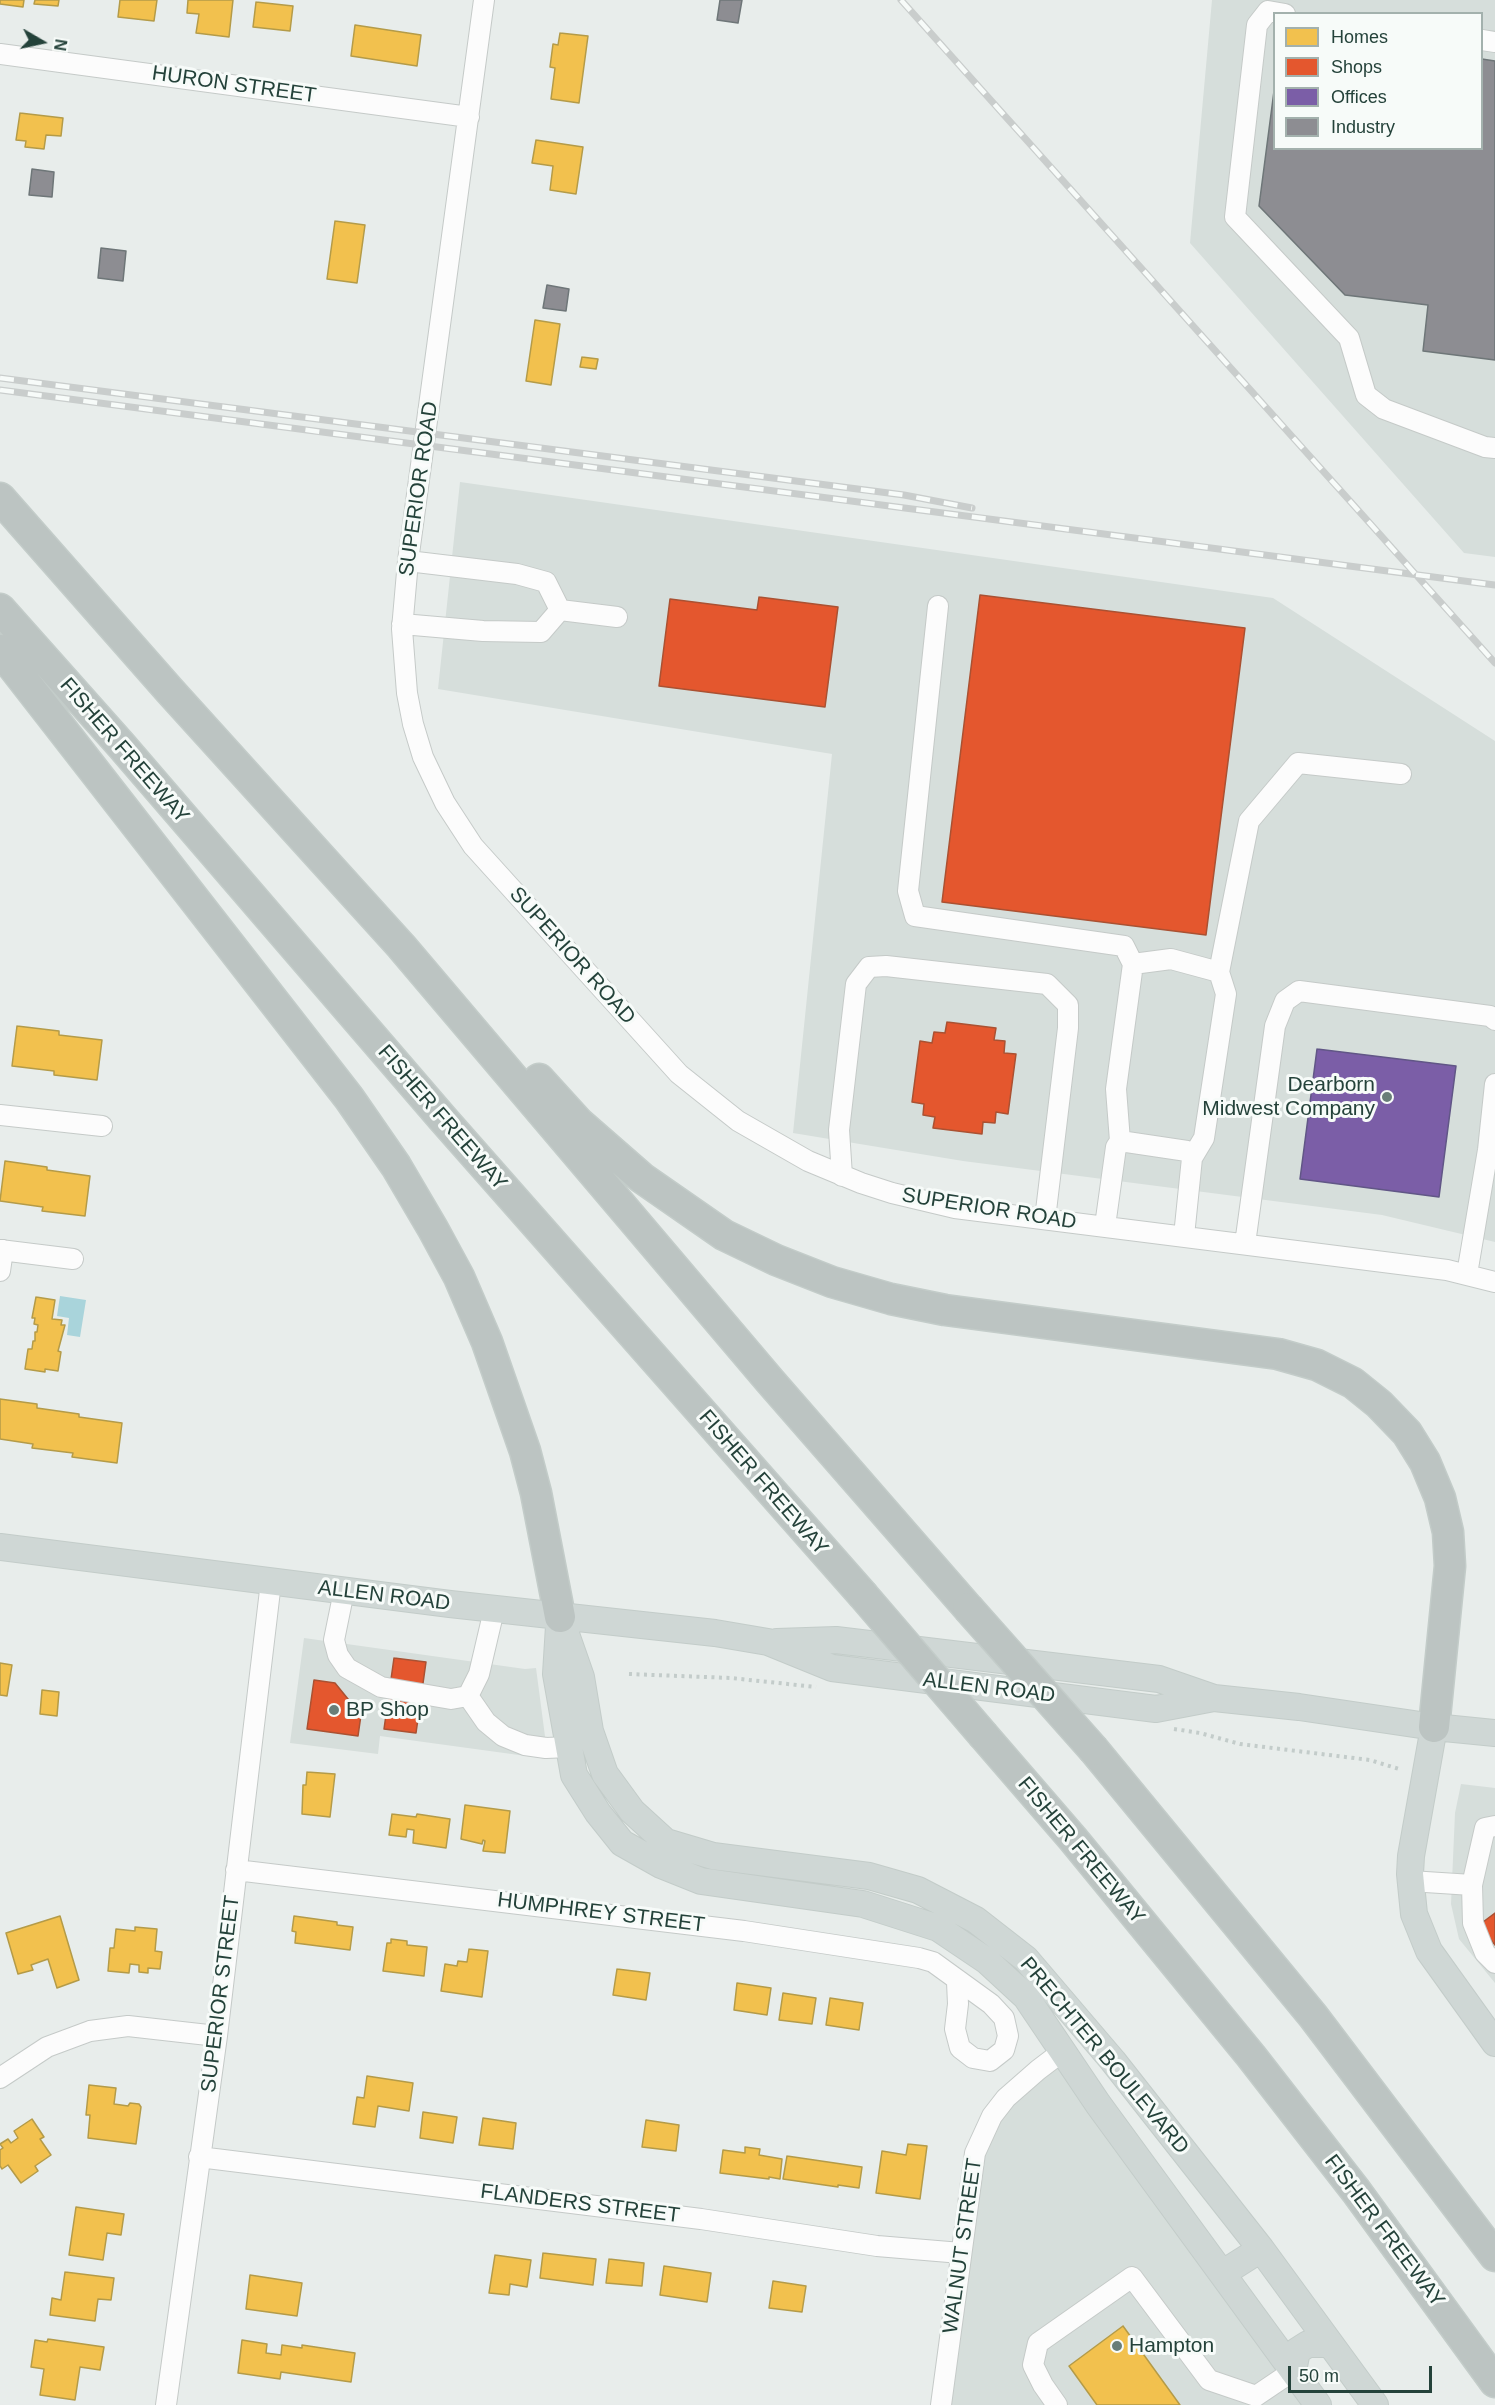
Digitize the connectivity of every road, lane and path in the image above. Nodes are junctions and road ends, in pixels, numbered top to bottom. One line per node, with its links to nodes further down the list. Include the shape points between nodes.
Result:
1 (483, 0): 4 (street, SUPERIOR ROAD)
2 (1274, 12): 5 (street, via 1268,11 1257,25 1234,217 1349,338 1366,395 1384,409)
3 (0, 54): 4 (street, HURON STREET)
4 (469, 117): 7 (street, SUPERIOR ROAD)
5 (1495, 448)
6 (0, 498): 15 (highway)
7 (408, 561): 10 (street, via 517,574 546,582); 12 (street, SUPERIOR ROAD)
8 (938, 606): 16 (street, via 908,891 915,916 1124,946)
9 (0, 609): 60 (highway, FISHER FREEWAY, bridge, via 1073,1839 1356,2191)
10 (560, 610): 11 (street); 12 (street, via 541,632)
11 (617, 617)
12 (402, 624): 24 (street, SUPERIOR ROAD, via 407,693 423,757 445,803 473,846 679,1074 766,1139)
13 (0, 650): 38 (highway, via 349,1098 433,1228 487,1342 525,1451)
14 (1401, 774): 17 (street, via 1298,763 1249,821)
15 (401, 946): 40 (highway, via 493,1028 579,1123 642,1178 724,1235 776,1260 891,1299 945,1310 1278,1354 1317,1365 1353,1383 1407,1433 1440,1498 1450,1566); 56 (highway, bridge, via 770,1381 1094,1750 1313,2016)
16 (1132, 964): 17 (street, via 1171,958); 22 (street, via 1116,1089)
17 (1219, 972): 23 (street, via 1226,994 1204,1138)
18 (1495, 1020): 28 (street, via 1490,1016 1299,991 1285,1001 1275,1026)
19 (1495, 1084): 32 (street)
20 (0, 1114): 21 (street)
21 (102, 1126)
22 (1120, 1141): 23 (street, via 1187,1151); 26 (street)
23 (1192, 1158): 27 (street)
24 (842, 1176): 25 (street, SUPERIOR ROAD, via 924,1202); 25 (street, via 839,1130 856,984 869,967 1047,984 1068,1005 1068,1028)
25 (1045, 1219): 26 (street, SUPERIOR ROAD)
26 (1105, 1227): 27 (street, SUPERIOR ROAD)
27 (1184, 1236): 28 (street, SUPERIOR ROAD)
28 (1245, 1244): 32 (street, SUPERIOR ROAD)
29 (1, 1250): 30 (street); 31 (street)
30 (73, 1259)
31 (0, 1271)
32 (1467, 1274): 33 (street, SUPERIOR ROAD)
33 (1495, 1282)
34 (0, 1547): 35 (main road, ALLEN ROAD)
35 (271, 1582): 36 (main road, ALLEN ROAD); 44 (street, SUPERIOR STREET)
36 (344, 1591): 37 (main road, ALLEN ROAD); 39 (street, via 334,1640 347,1668 381,1687 451,1699)
37 (494, 1610): 38 (main road, ALLEN ROAD); 39 (street, via 479,1674)
38 (560, 1617): 40 (main road, ALLEN ROAD, via 768,1642 832,1668 1156,1709 1214,1698); 42 (main road, PRECHTER BOULEVARD, via 556,1674); 54 (main road, PRECHTER BOULEVARD, via 581,1677 590,1731 605,1774 632,1811 666,1842 713,1856 869,1876 918,1890 976,1920 1033,1967 1113,2061)
39 (468, 1696): 42 (street, via 486,1722 503,1736 525,1745)
40 (1434, 1727): 41 (main road, ALLEN ROAD); 45 (main road)
41 (1495, 1733)
42 (569, 1747): 51 (main road, PRECHTER BOULEVARD, via 574,1775 622,1843 701,1881 863,1904 938,1928 987,1960 1026,1997)
43 (1495, 1826): 46 (street, via 1485,1828)
44 (236, 1870): 48 (street, HUMPHREY STREET, via 732,1930 919,1958 933,1962); 50 (street, SUPERIOR STREET)
45 (1410, 1881): 46 (street); 49 (main road, via 1414,1914 1429,1951)
46 (1472, 1885): 47 (street, via 1473,1923 1485,1953)
47 (1495, 1963)
48 (957, 1982)
49 (1492, 2030)
50 (217, 2036): 52 (street, via 128,2026 90,2031 47,2047); 53 (street, SUPERIOR STREET)
51 (1063, 2051): 55 (street, WALNUT STREET, via 1006,2098 981,2136 970,2181); 57 (main road, PRECHTER BOULEVARD)
52 (0, 2078)
53 (199, 2157): 55 (street, FLANDERS STREET, via 690,2218 877,2246); 62 (street, SUPERIOR STREET)
54 (1261, 2249): 57 (main road); 58 (main road, PRECHTER BOULEVARD)
55 (961, 2253): 63 (street, WALNUT STREET)
56 (1495, 2256)
57 (1223, 2273): 59 (main road, PRECHTER BOULEVARD)
58 (1330, 2344): 59 (main road, via 1308,2344 1297,2351); 66 (main road, PRECHTER BOULEVARD)
59 (1293, 2371): 61 (street); 65 (main road, PRECHTER BOULEVARD)
60 (1495, 2382)
61 (1256, 2400): 64 (street, via 1209,2380 1132,2277 1038,2343 1033,2366)
62 (166, 2405)
63 (941, 2405)
64 (1057, 2405)
65 (1318, 2405)
66 (1375, 2405)

